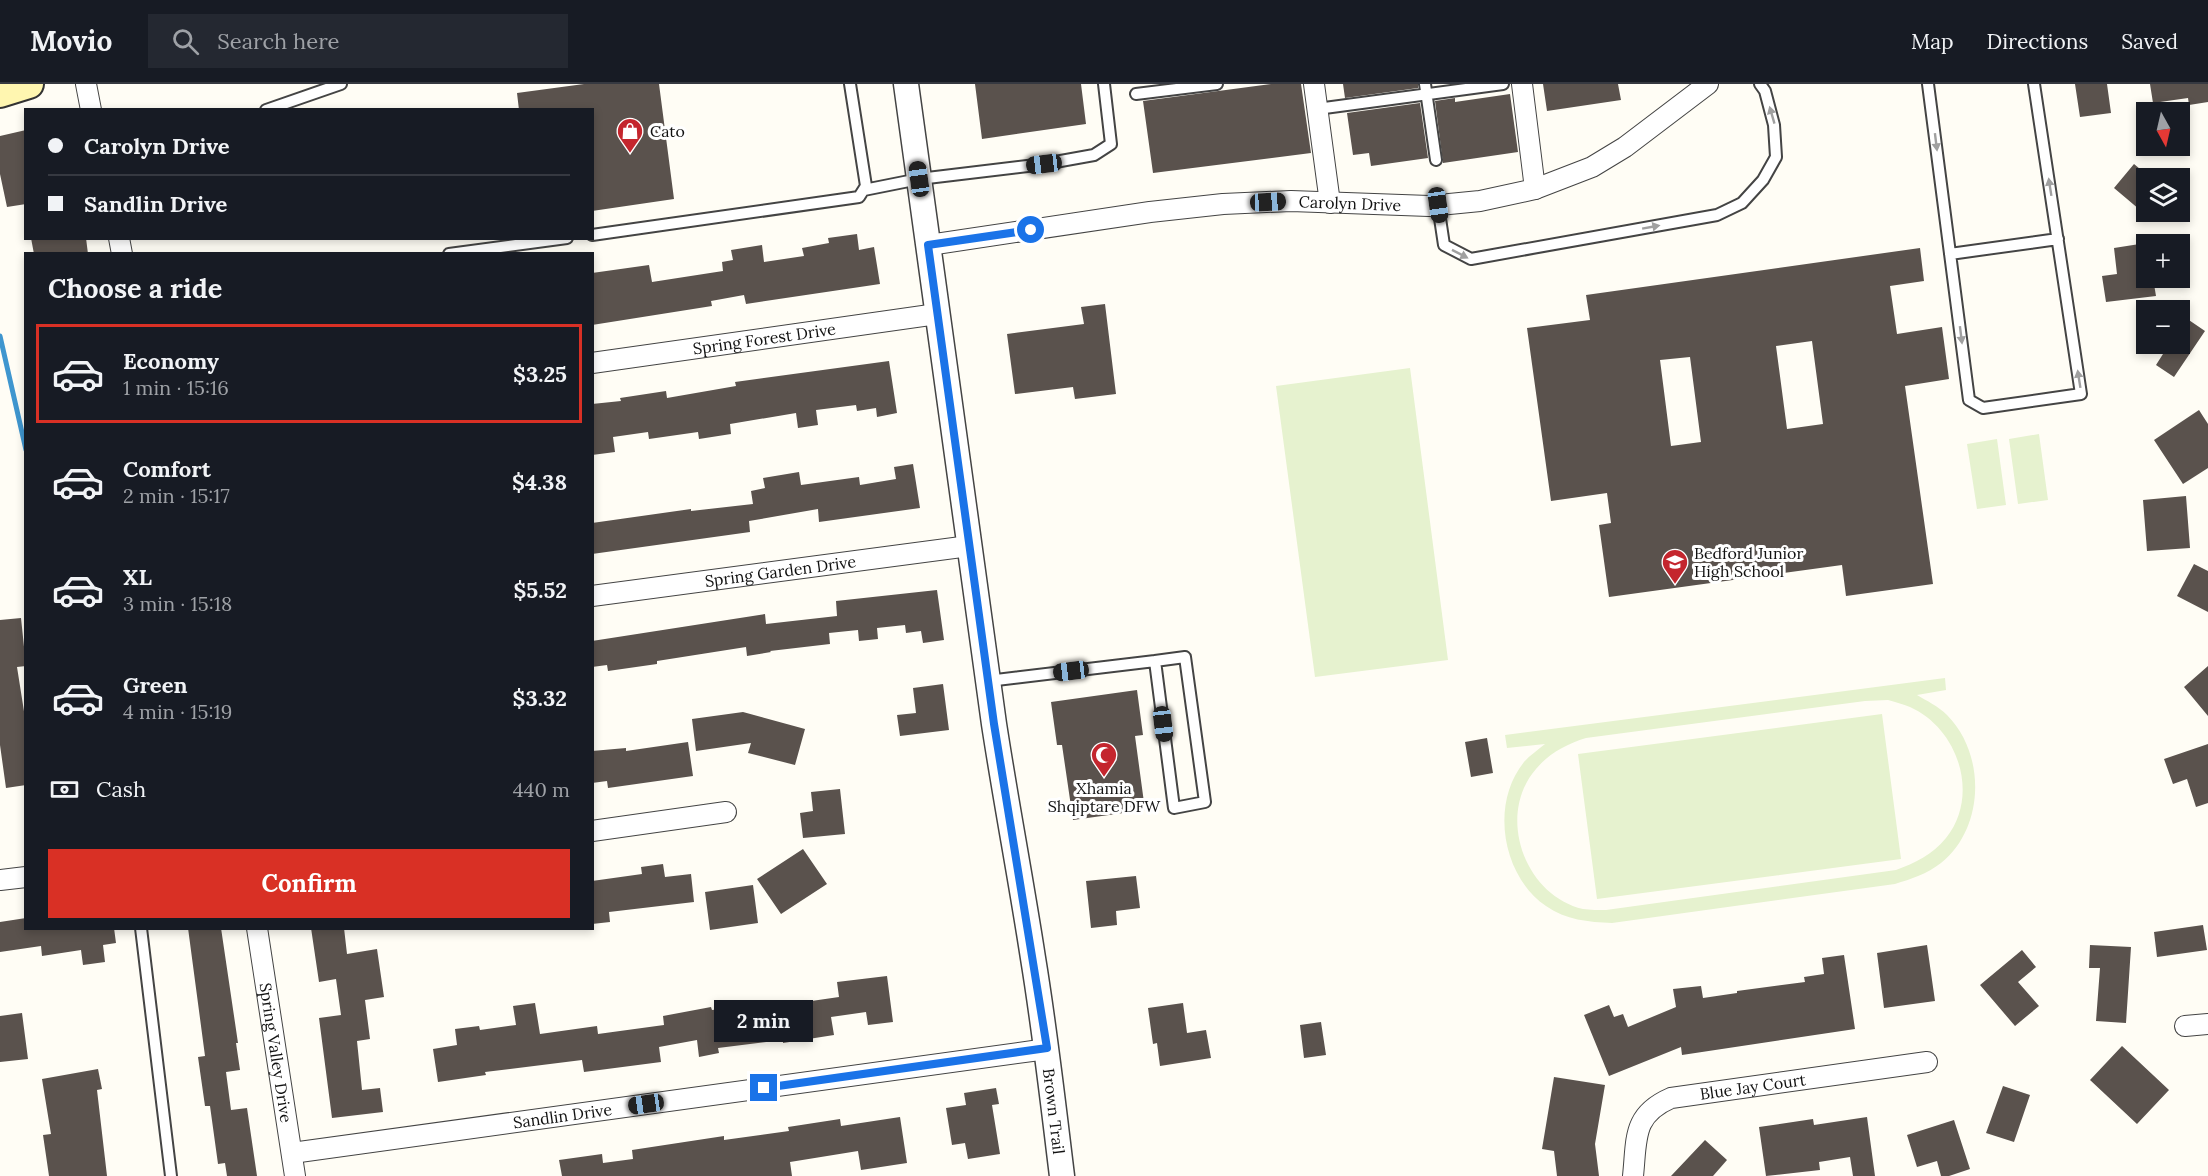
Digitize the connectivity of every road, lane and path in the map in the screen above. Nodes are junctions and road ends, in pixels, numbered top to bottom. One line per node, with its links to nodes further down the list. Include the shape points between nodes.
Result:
1 (29, 84): 16 (main road)
2 (86, 84): 18 (street)
3 (341, 84): 19 (lane)
4 (850, 84): 24 (lane)
5 (906, 84): 22 (street, Brown Trail)
6 (1104, 84): 22 (lane, via 1111,144 1094,155)
7 (1217, 84): 17 (lane)
8 (1314, 84): 20 (street)
9 (1503, 84): 15 (lane)
10 (1522, 84): 23 (street)
11 (1708, 84): 23 (street, Carolyn Drive, via 1625,147 1600,162)
12 (1760, 84): 26 (lane, one-way to 12, via 1444,245 1471,259 1717,215 1742,202 1763,180 1776,157 1774,125)
13 (1928, 84): 32 (lane, one-way to 32)
14 (2034, 84): 28 (lane, one-way to 14)
15 (1426, 89): 20 (lane); 21 (lane)
16 (0, 93)
17 (1136, 94)
18 (91, 108)
19 (272, 108)
20 (1317, 109): 25 (street)
21 (1436, 160)
22 (919, 179): 24 (lane); 30 (street, Brown Trail)
23 (1535, 189): 26 (street, Carolyn Drive)
24 (864, 190): 27 (lane, via 859,197)
25 (1330, 202): 26 (street, Carolyn Drive); 30 (street, Carolyn Drive, via 1223,204)
26 (1438, 205)
27 (594, 235)
28 (2058, 239): 32 (lane); 32 (lane, one-way to 28, via 1969,400 1983,408 2081,394)
29 (552, 240): 31 (lane)
30 (928, 245): 33 (street, Brown Trail)
31 (463, 252)
32 (1950, 254)
33 (937, 314): 34 (street, Spring Forest Drive); 35 (street, Brown Trail)
34 (594, 363)
35 (969, 546): 36 (street, Spring Garden Drive); 38 (street, Brown Trail)
36 (594, 596)
37 (1155, 661): 37 (lane, via 1174,808 1205,802 1185,657); 38 (lane)
38 (988, 681): 47 (street, Brown Trail)
39 (726, 813): 40 (street)
40 (594, 831)
41 (24, 877): 42 (street)
42 (0, 880)
43 (141, 930): 50 (lane)
44 (257, 930): 49 (street, Spring Valley Drive)
45 (2208, 1024): 46 (street)
46 (2185, 1026)
47 (1047, 1048): 49 (street, Sandlin Drive); 52 (street, Brown Trail)
48 (1927, 1062): 53 (street, Blue Jay Court, via 1671,1098 1655,1105 1641,1121)
49 (292, 1153): 51 (street, Spring Valley Drive)
50 (171, 1176)
51 (295, 1176)
52 (1062, 1176)
53 (1633, 1176)

